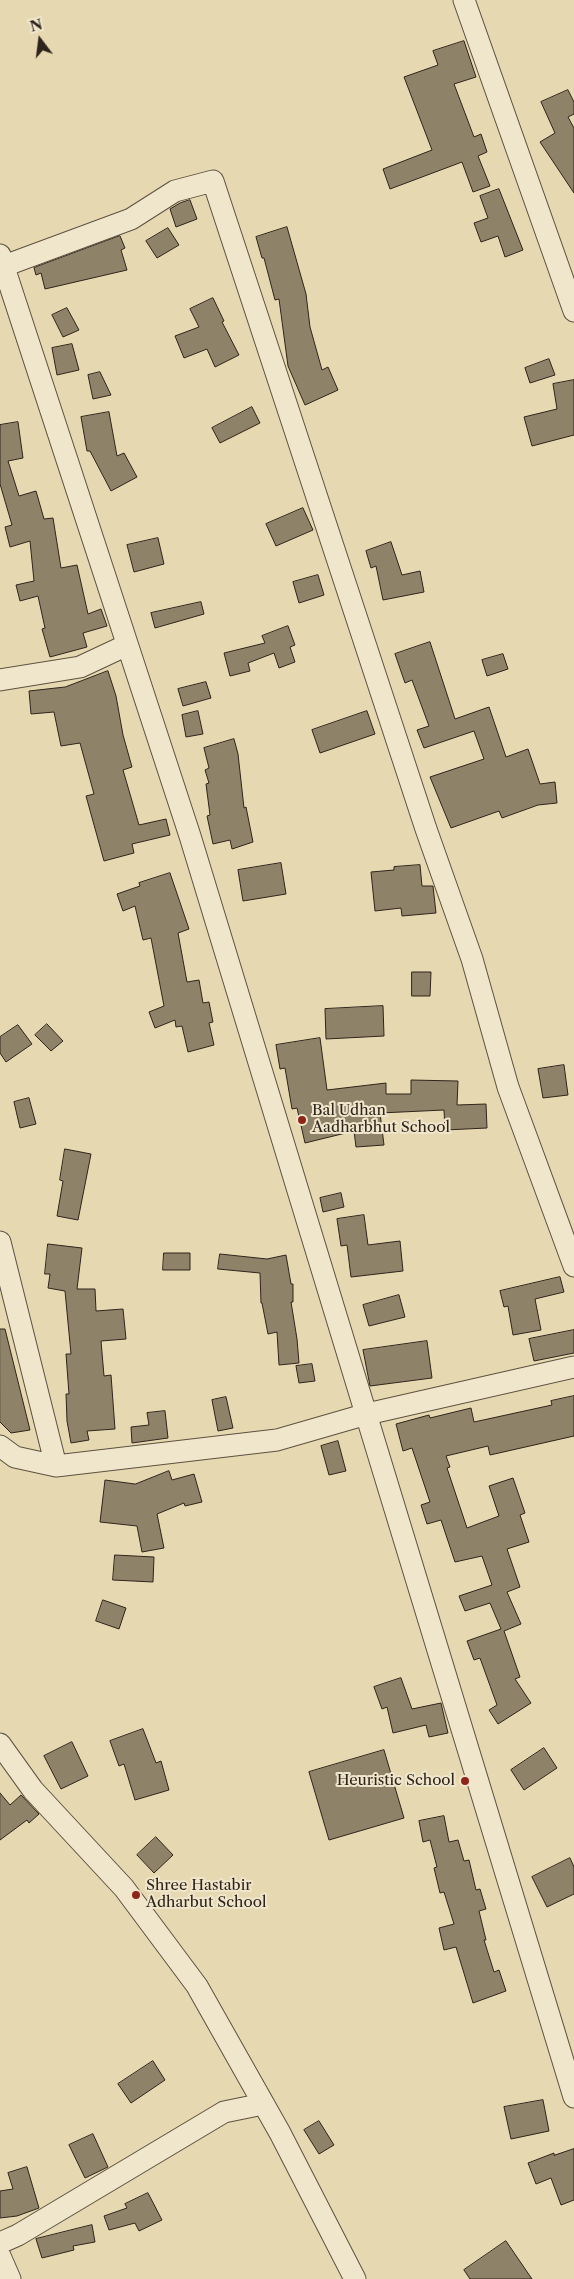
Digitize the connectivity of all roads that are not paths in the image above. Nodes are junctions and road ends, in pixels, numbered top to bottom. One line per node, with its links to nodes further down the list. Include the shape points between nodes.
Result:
1 (464, 0): 3 (street)
2 (2, 260): 4 (street); 7 (street, via 131,219 175,191 213,180 472,959 508,1087)
3 (574, 311)
4 (127, 645): 5 (street, via 80,667); 9 (street, via 190,836)
5 (0, 680)
6 (0, 1242): 11 (street)
7 (574, 1266)
8 (574, 1367): 9 (street)
9 (367, 1414): 11 (street, via 277,1440); 13 (street)
10 (0, 1446): 11 (street, via 14,1457)
11 (56, 1466)
12 (0, 1744): 14 (street, via 34,1790 124,1888 197,1986)
13 (574, 2097)
14 (263, 2104): 15 (street, via 224,2112); 18 (street)
15 (0, 2243)
16 (0, 2256): 17 (street)
17 (10, 2279)
18 (355, 2279)

